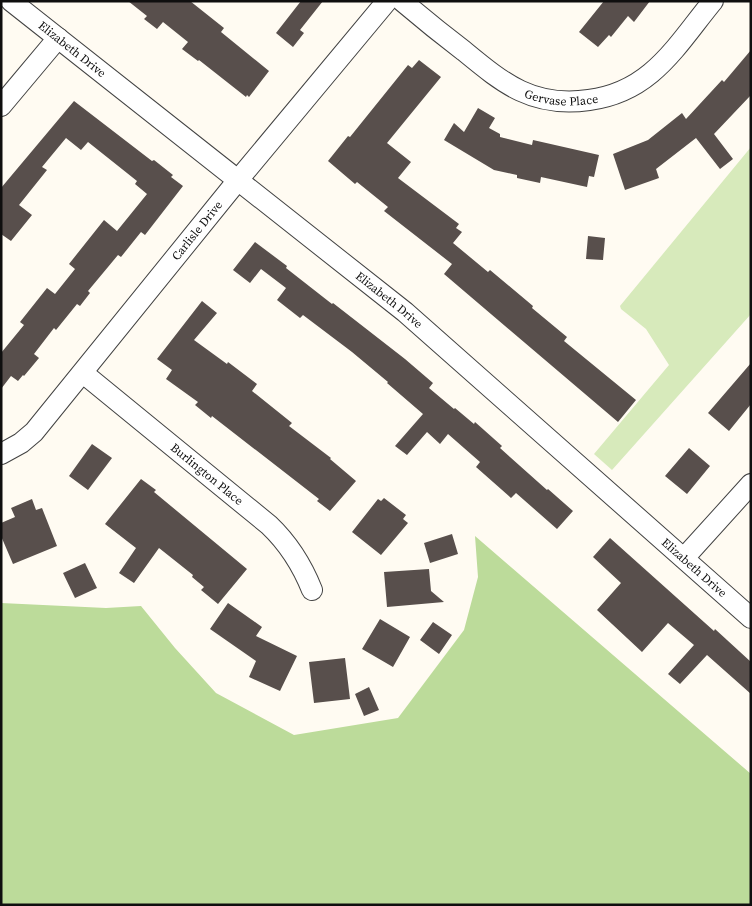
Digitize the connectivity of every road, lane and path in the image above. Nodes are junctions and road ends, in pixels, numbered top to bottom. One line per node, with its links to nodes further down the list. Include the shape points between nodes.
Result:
1 (12, 1): 5 (street, Elizabeth Drive)
2 (387, 1): 7 (street, Carlisle Drive)
3 (402, 1): 4 (street, Gervase Place, via 506,84 538,98 567,102 606,97 630,88 661,64)
4 (712, 1)
5 (58, 38): 6 (street); 7 (street, Elizabeth Drive)
6 (1, 106)
7 (238, 180): 8 (street, Carlisle Drive); 11 (street, Elizabeth Drive, via 406,312)
8 (83, 373): 9 (street, Carlisle Drive, via 34,432); 12 (street, Burlington Place, via 269,525 295,555)
9 (1, 454)
10 (751, 484): 11 (street)
11 (684, 558): 13 (street, Elizabeth Drive)
12 (312, 590)
13 (751, 618)

